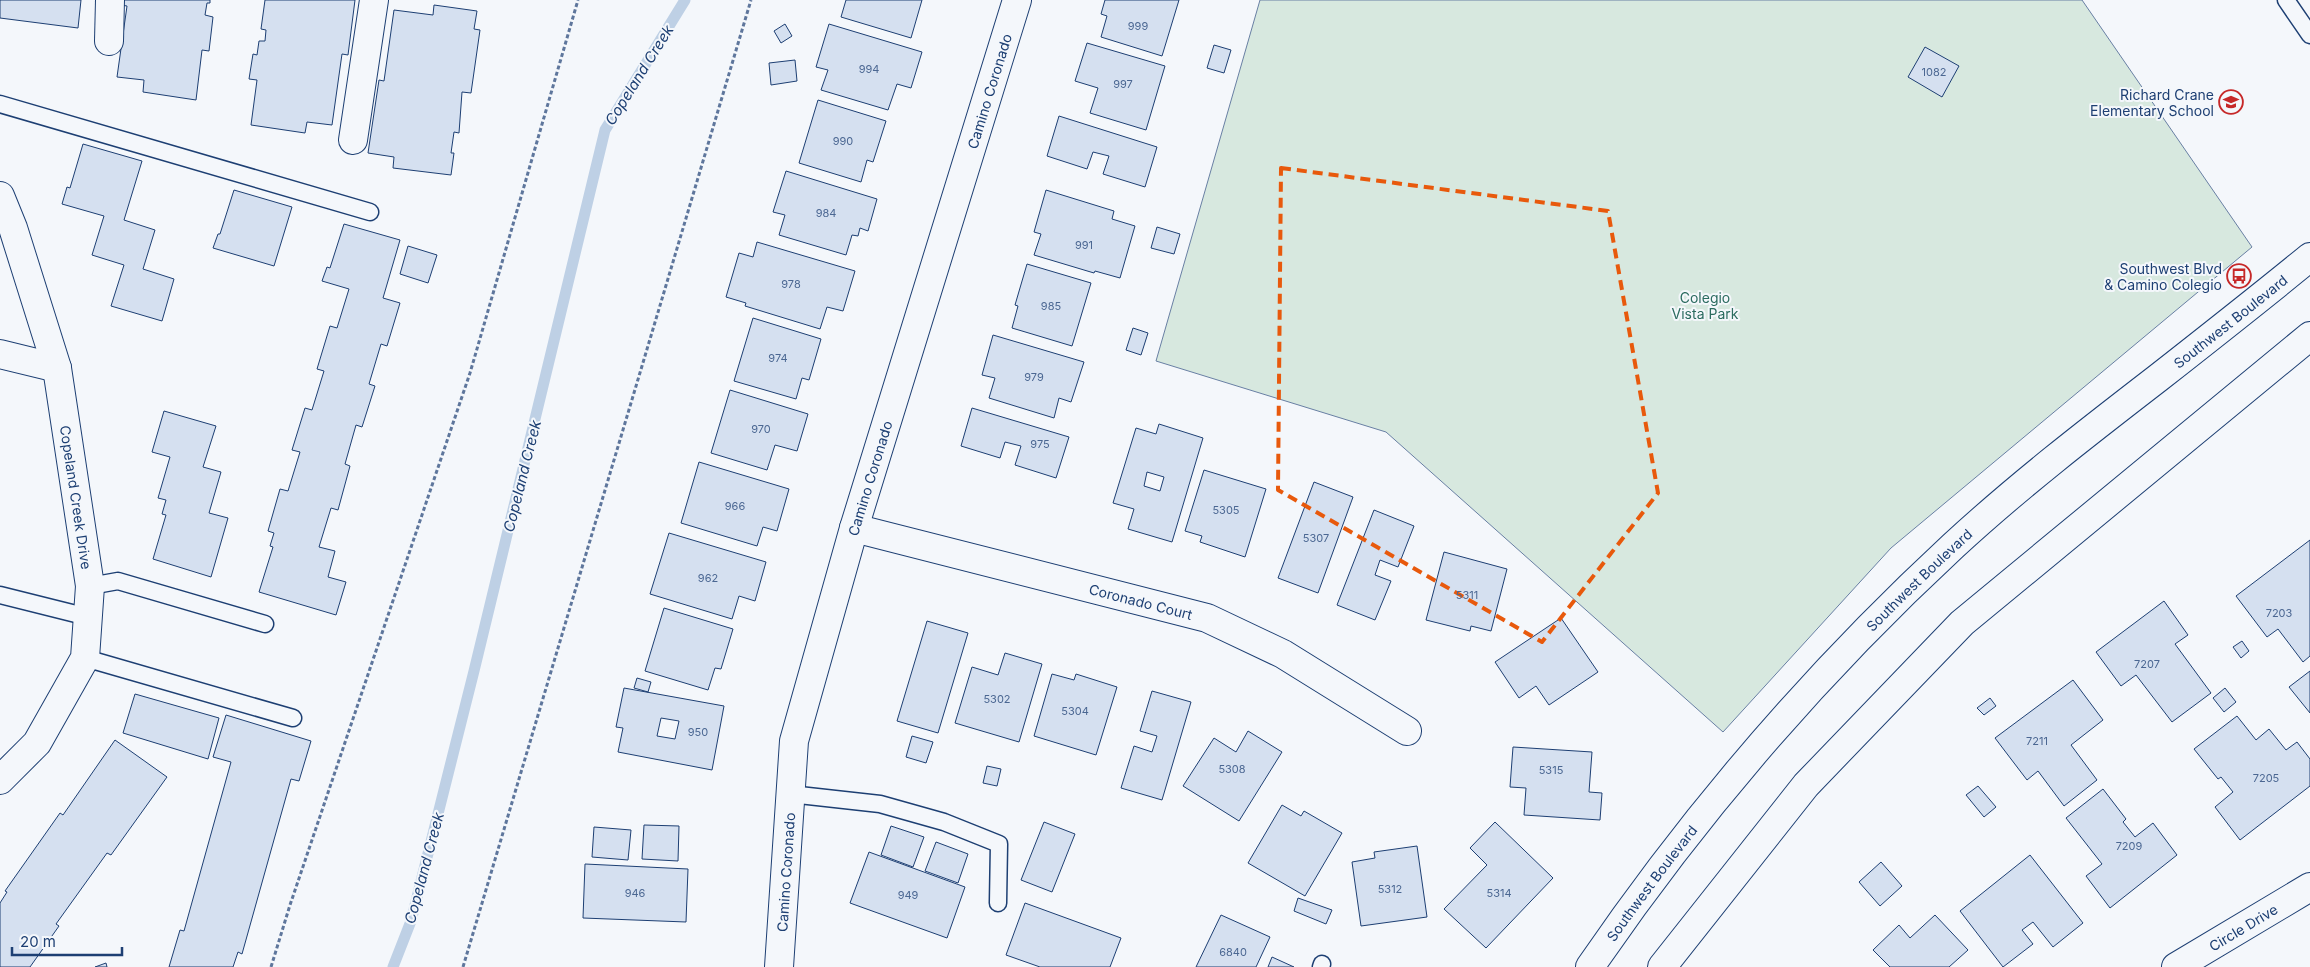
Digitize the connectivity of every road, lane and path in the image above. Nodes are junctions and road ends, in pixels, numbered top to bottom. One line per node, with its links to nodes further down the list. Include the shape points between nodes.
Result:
1 (110, 0): 8 (street)
2 (374, 0): 10 (street)
3 (578, 0): 29 (path, via 470,372)
4 (751, 0): 30 (path)
5 (1017, 0): 17 (street, Camino Coronado)
6 (2286, 0): 7 (lane)
7 (2310, 35)
8 (109, 41)
9 (0, 104): 12 (lane)
10 (352, 140)
11 (0, 196): 16 (street, Copeland Creek Drive)
12 (370, 212)
13 (2310, 257): 32 (street, Southwest Boulevard, via 2054,458 1953,546 1857,639 1716,797 1628,911)
14 (2310, 336): 33 (street, via 1962,623 1806,784)
15 (0, 354): 16 (street)
16 (57, 368): 18 (street, Copeland Creek Drive)
17 (854, 528): 24 (street, Coronado Court, via 1208,618 1283,654); 26 (street, Camino Coronado, via 794,741)
18 (90, 586): 20 (street, Copeland Creek Drive); 21 (lane, via 118,581)
19 (0, 595): 20 (lane)
20 (88, 617): 22 (street, Copeland Creek Drive)
21 (265, 624)
22 (85, 658): 23 (lane); 25 (street, Copeland Creek Drive, via 37,743)
23 (293, 718)
24 (1406, 730)
25 (0, 780)
26 (790, 794): 28 (lane, via 880,804 944,822 999,844); 31 (street, Camino Coronado)
27 (2310, 887): 34 (street, Circle Drive)
28 (998, 903)
29 (271, 967)
30 (463, 967)
31 (779, 967)
32 (1590, 967)
33 (1662, 967)
34 (2176, 967)

